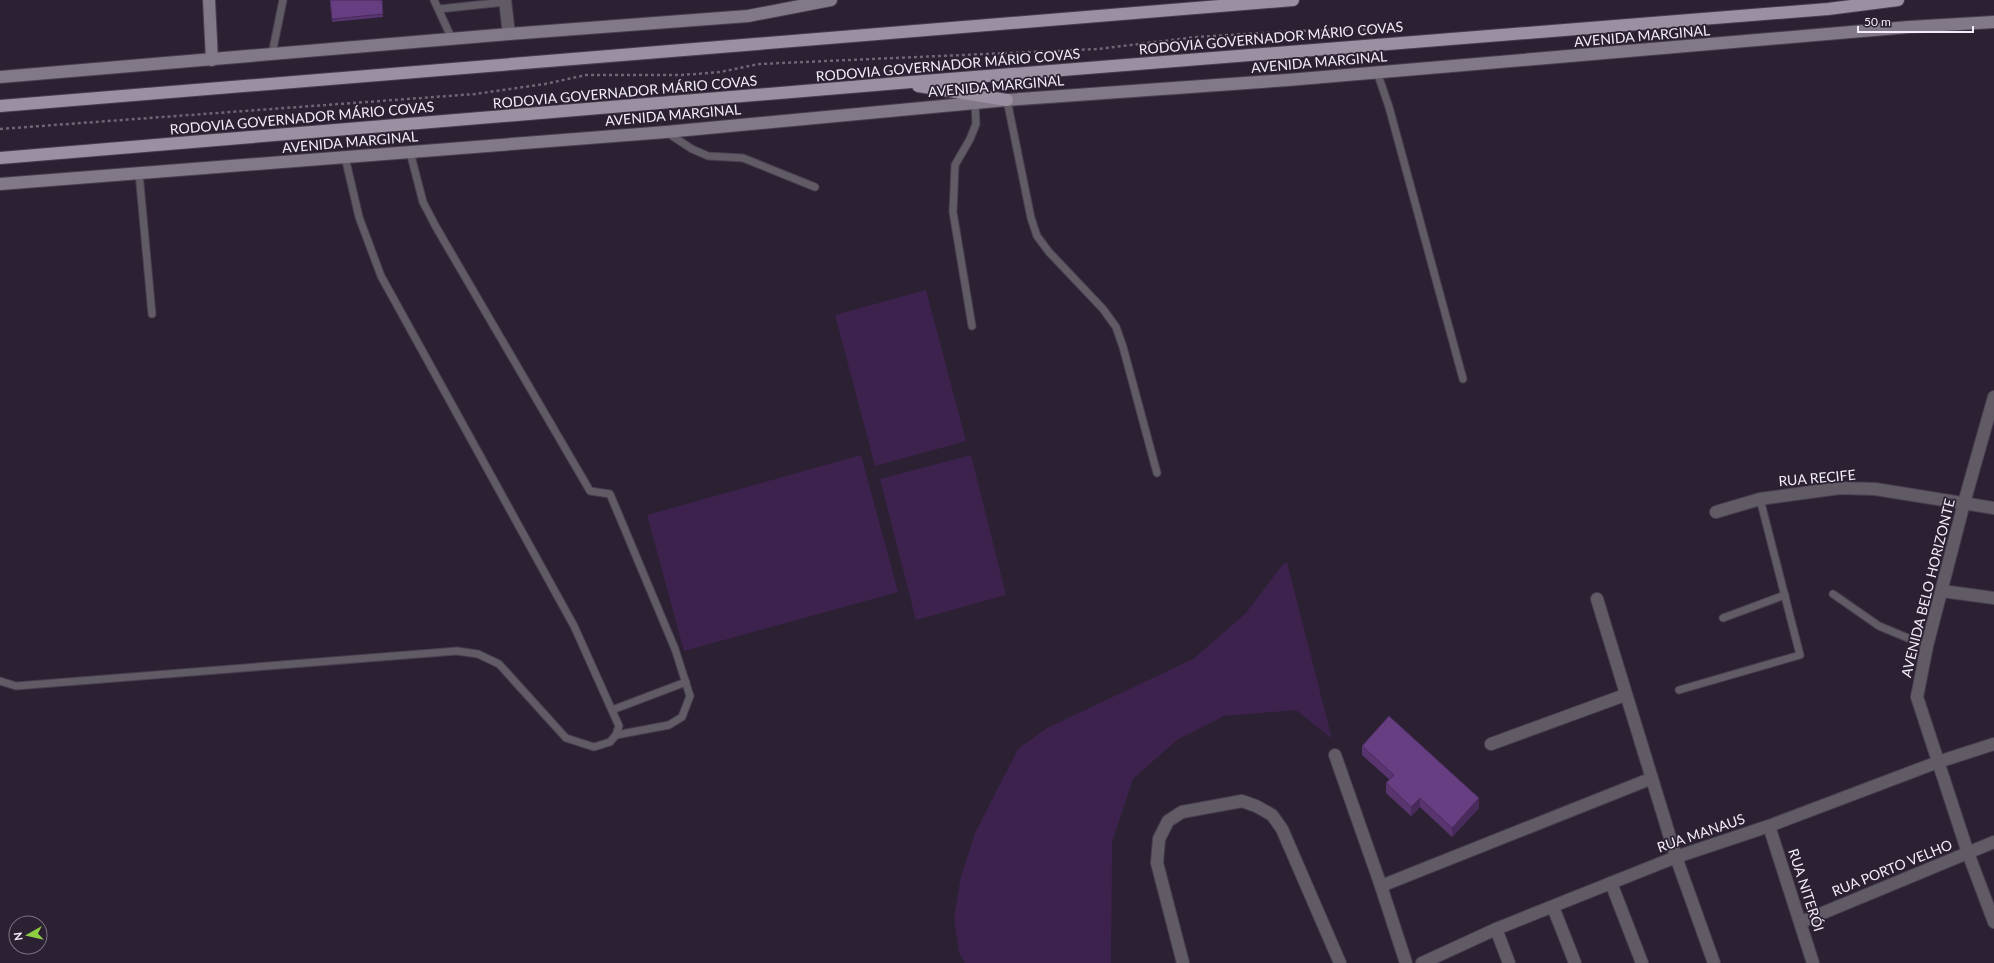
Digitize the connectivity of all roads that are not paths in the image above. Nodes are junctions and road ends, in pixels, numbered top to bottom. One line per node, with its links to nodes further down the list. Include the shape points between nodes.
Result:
1 (209, 0): 13 (street)
2 (283, 0): 12 (lane)
3 (434, 0): 8 (lane)
4 (831, 0): 10 (street, via 748,16)
5 (1294, 0): 19 (main road)
6 (1898, 0): 16 (main road, RODOVIA GOVERNADOR MÁRIO COVAS, via 1820,10)
7 (505, 1): 8 (lane); 10 (street)
8 (439, 8): 11 (lane)
9 (1994, 22): 14 (street, AVENIDA MARGINAL)
10 (509, 34): 11 (street)
11 (452, 39): 12 (street)
12 (272, 54): 13 (street)
13 (212, 60): 15 (street)
14 (1377, 72): 17 (street, AVENIDA MARGINAL); 29 (lane, via 1389,107)
15 (0, 77)
16 (899, 83): 17 (main road); 23 (main road, RODOVIA GOVERNADOR MÁRIO COVAS)
17 (1006, 100): 18 (street, AVENIDA MARGINAL); 31 (lane, via 1037,236 1116,327)
18 (975, 103): 20 (street, AVENIDA MARGINAL); 28 (lane, via 976,124 955,165 953,212)
19 (0, 106)
20 (666, 132): 21 (street, AVENIDA MARGINAL); 26 (lane, via 708,156 743,158)
21 (410, 152): 22 (street, AVENIDA MARGINAL); 44 (lane, via 423,202 590,491 610,494 675,648)
22 (346, 157): 24 (street, AVENIDA MARGINAL); 47 (lane, via 359,217 381,276 574,626)
23 (0, 158)
24 (138, 173): 25 (street, AVENIDA MARGINAL); 27 (lane)
25 (0, 184)
26 (815, 187)
27 (152, 314)
28 (972, 326)
29 (1463, 379)
30 (1994, 397): 33 (street, AVENIDA BELO HORIZONTE)
31 (1157, 473)
32 (1760, 499): 33 (street, RUA RECIFE, via 1840,488 1875,489); 35 (street, RUA RECIFE); 38 (lane)
33 (1964, 503): 34 (street, RUA RECIFE); 36 (street, AVENIDA BELO HORIZONTE)
34 (1994, 508)
35 (1716, 512)
36 (1942, 591): 39 (street); 42 (street, AVENIDA BELO HORIZONTE)
37 (1832, 594): 42 (lane, via 1879,626)
38 (1785, 595): 41 (lane); 45 (lane, via 1800,655)
39 (1994, 598)
40 (1596, 599): 46 (street)
41 (1723, 618)
42 (1928, 646): 52 (street, AVENIDA BELO HORIZONTE, via 1917,697)
43 (0, 681): 48 (lane, via 16,686 457,651 478,654 499,664 566,738 594,748 610,742)
44 (686, 682): 47 (lane); 48 (lane, via 690,696 682,716 669,725)
45 (1679, 690)
46 (1625, 695): 49 (street); 53 (street)
47 (612, 710): 48 (lane, via 618,726)
48 (616, 735)
49 (1491, 744)
50 (1994, 744): 52 (street, RUA MANAUS)
51 (1335, 754): 59 (street)
52 (1938, 762): 54 (street, RUA MANAUS); 56 (street, AVENIDA BELO HORIZONTE)
53 (1650, 779): 57 (street); 59 (street)
54 (1769, 826): 57 (street, RUA MANAUS); 61 (street, RUA NITERÓI)
55 (1994, 842): 56 (street, RUA PORTO VELHO)
56 (1968, 853): 61 (street, RUA PORTO VELHO); 62 (street, AVENIDA BELO HORIZONTE)
57 (1676, 857): 58 (street, RUA MANAUS); 72 (street)
58 (1611, 883): 60 (street, RUA MANAUS); 71 (street)
59 (1381, 886): 67 (street)
60 (1553, 907): 63 (street, RUA MANAUS); 70 (street)
61 (1801, 922): 73 (street, RUA NITERÓI)
62 (1994, 922)
63 (1496, 929): 64 (street, RUA MANAUS); 69 (street)
64 (1439, 959): 68 (street, RUA MANAUS)
65 (1183, 963): 66 (street, via 1157,863 1158,839 1168,821 1182,812 1242,801 1272,815 1282,829)
66 (1340, 963)
67 (1406, 963)
68 (1422, 963)
69 (1509, 963)
70 (1575, 963)
71 (1642, 963)
72 (1714, 963)
73 (1813, 963)

